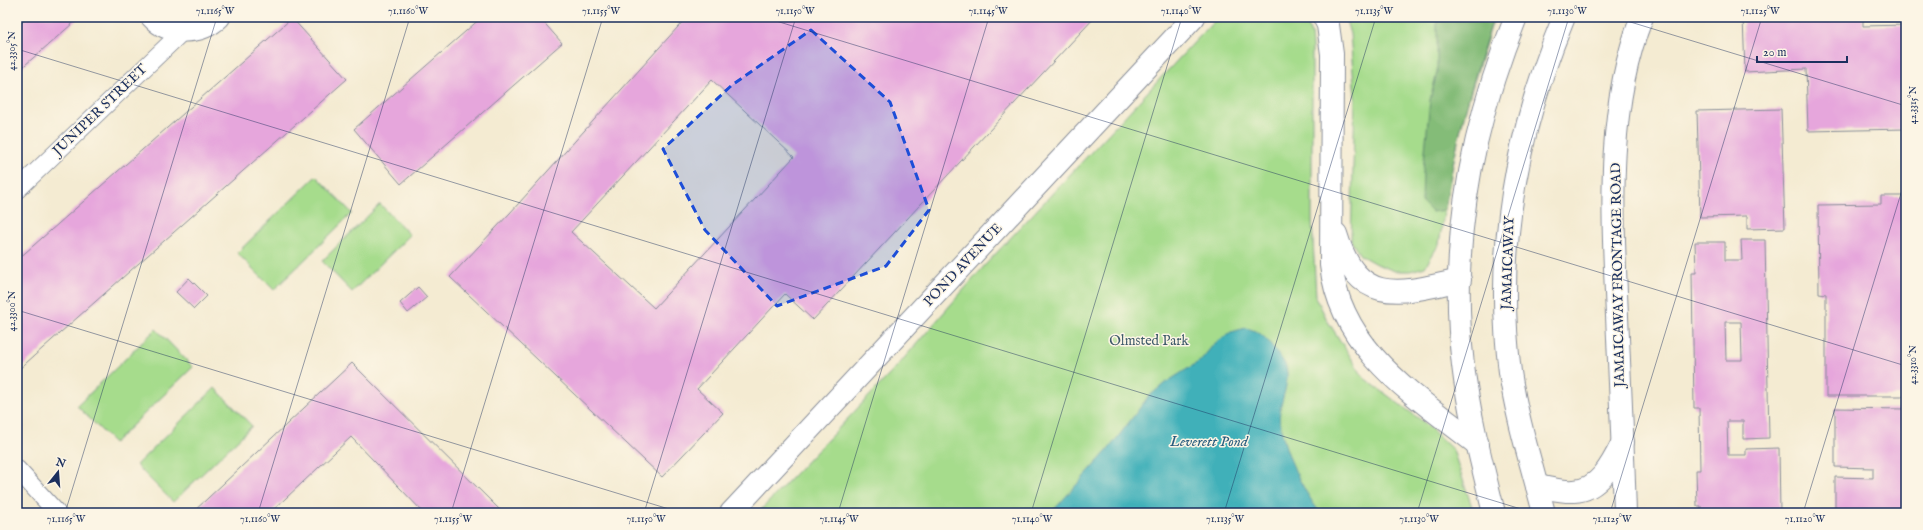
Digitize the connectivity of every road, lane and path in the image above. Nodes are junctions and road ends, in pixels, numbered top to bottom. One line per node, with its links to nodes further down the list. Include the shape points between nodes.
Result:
1 (152, 17): 8 (main road, via 168,28)
2 (219, 17): 8 (main road, via 199,29)
3 (1194, 17): 17 (main road, POND AVENUE)
4 (1324, 17): 10 (main road, via 1328,25 1332,54)
5 (1516, 17): 11 (main road, via 1490,86 1472,155 1464,207)
6 (1564, 17): 15 (main road, JAMAICAWAY, via 1538,84 1523,136 1506,242 1505,313 1509,360 1515,399)
7 (1642, 17): 12 (main road, JAMAICAWAY FRONTAGE ROAD, via 1624,73 1615,168 1616,284)
8 (183, 31): 9 (lane, JUNIPER STREET)
9 (17, 190)
10 (1332, 221): 11 (main road, via 1349,267 1375,288 1413,290); 13 (main road, via 1332,276 1340,305 1354,333 1393,376)
11 (1460, 280): 13 (main road, via 1459,313 1463,365)
12 (1623, 442): 15 (main road, via 1606,471 1598,481 1588,487 1570,491); 20 (main road, JAMAICAWAY FRONTAGE ROAD)
13 (1478, 445): 18 (main road)
14 (17, 469): 16 (lane)
15 (1537, 486): 19 (main road, JAMAICAWAY)
16 (57, 513)
17 (731, 513)
18 (1494, 513)
19 (1544, 513)
20 (1625, 513)

